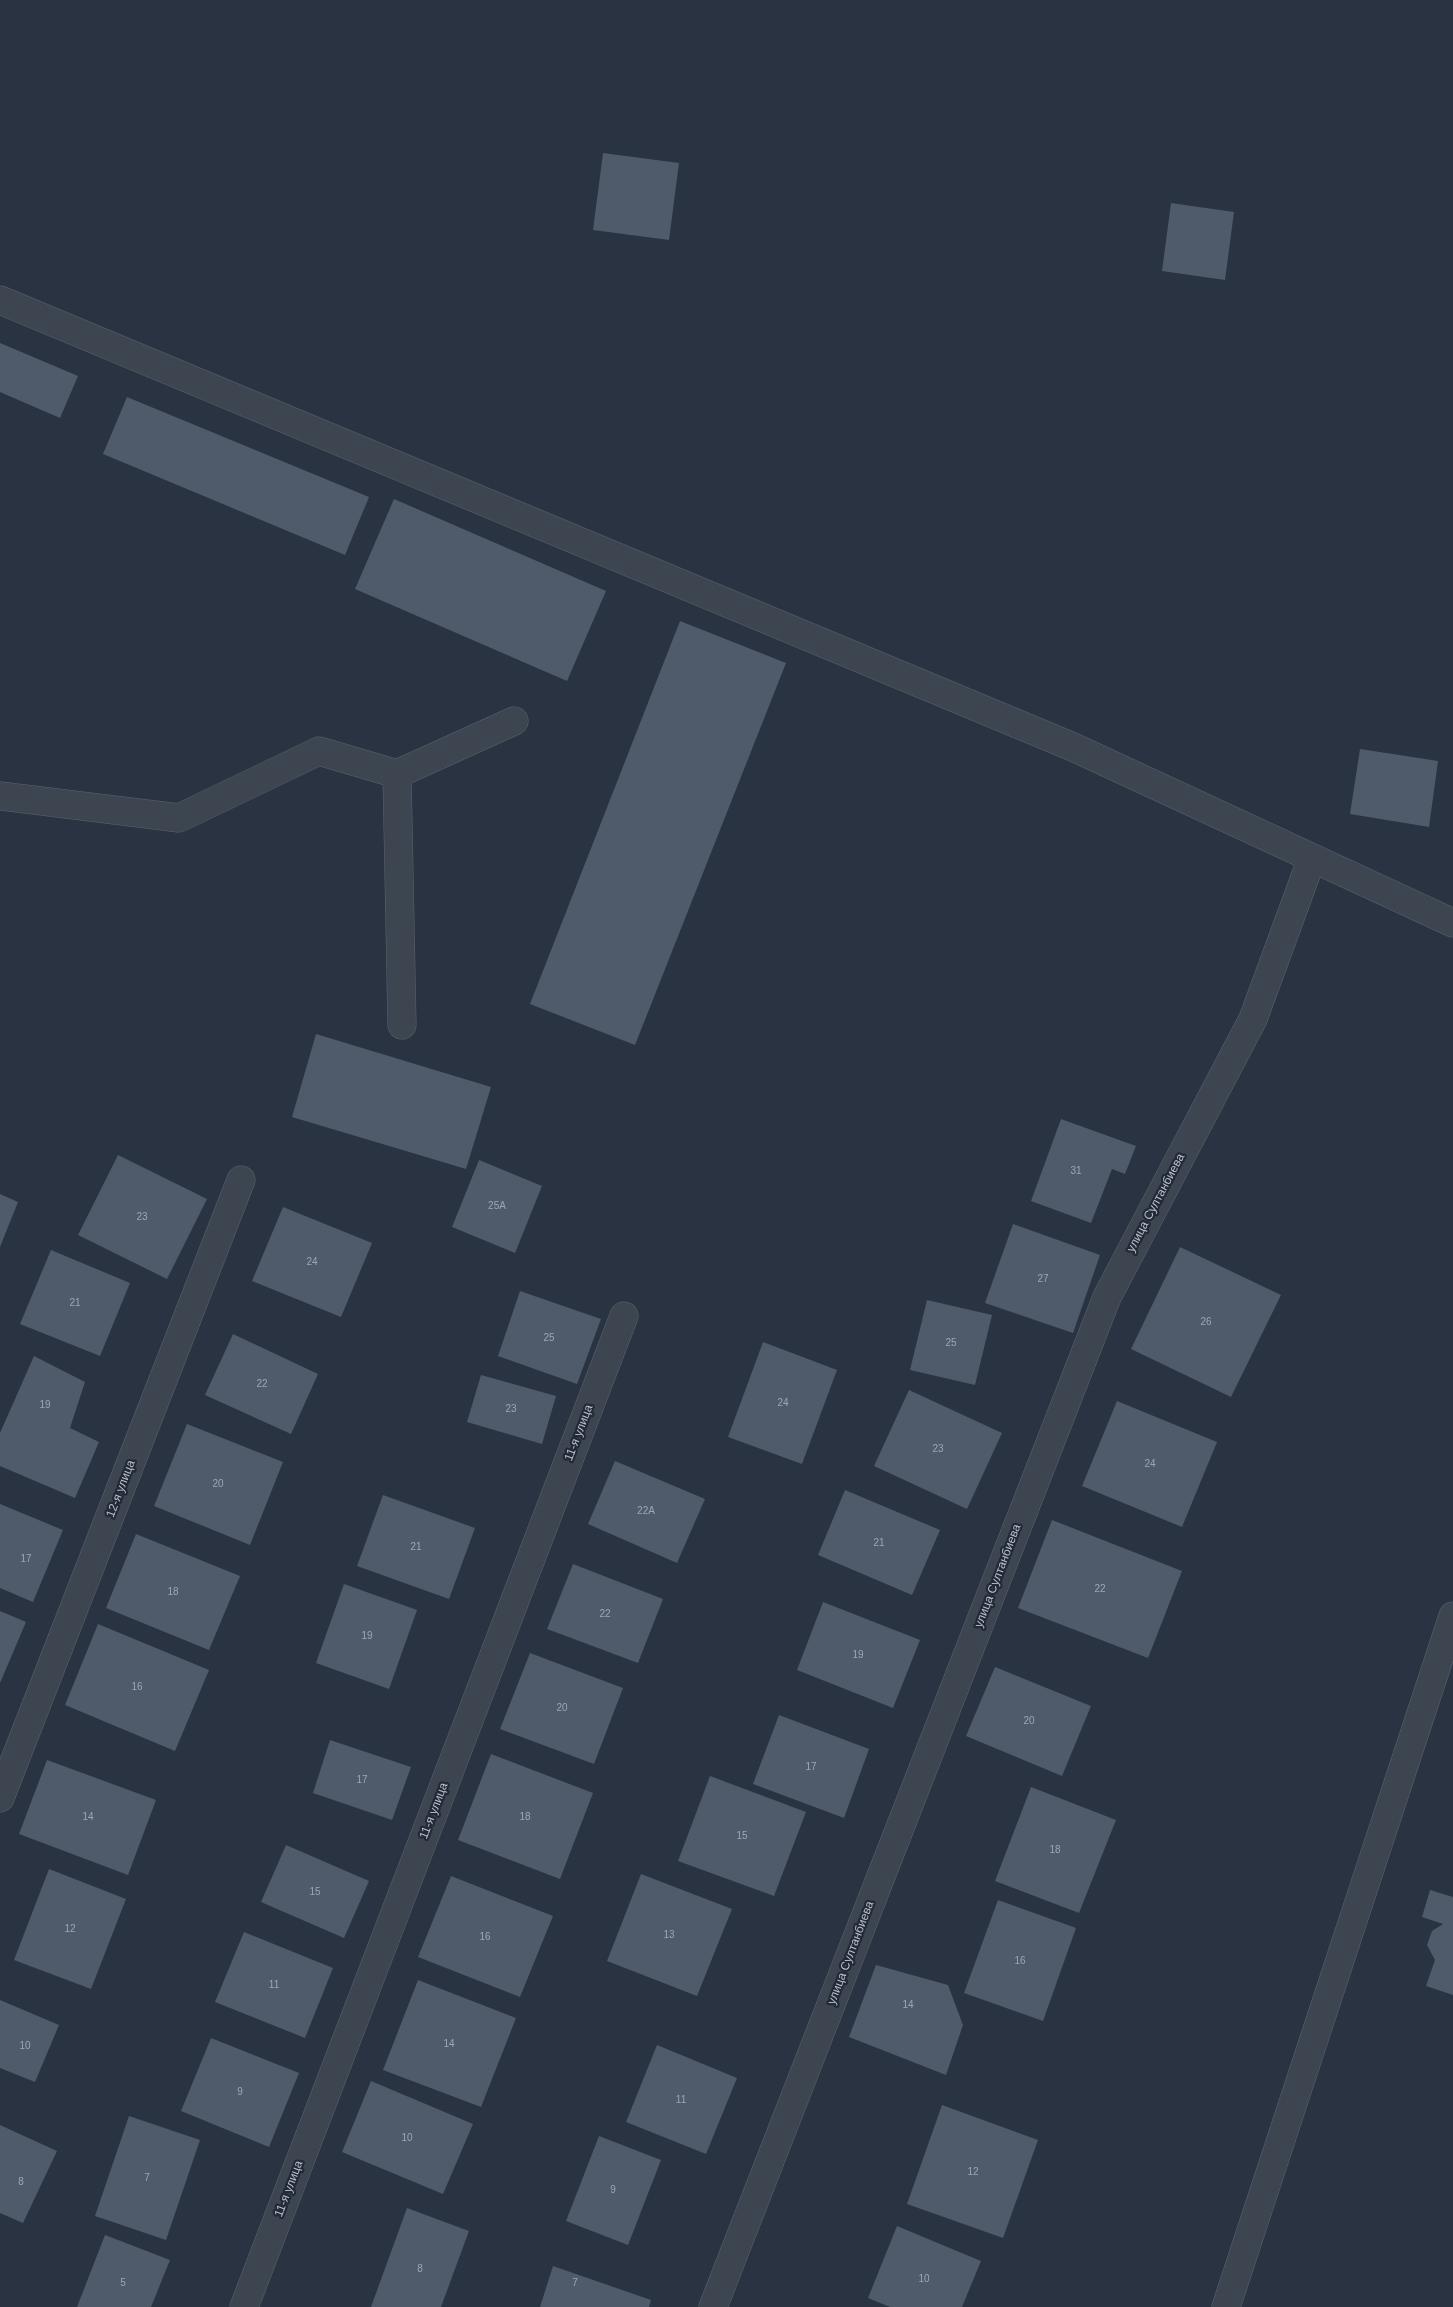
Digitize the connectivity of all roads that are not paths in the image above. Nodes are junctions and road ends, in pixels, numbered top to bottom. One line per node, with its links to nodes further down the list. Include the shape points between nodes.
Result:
1 (0, 300): 5 (street, via 1073,747)
2 (514, 721): 3 (street)
3 (397, 774): 4 (street, via 319,751 179,818); 7 (street)
4 (0, 796)
5 (1312, 858): 6 (street); 13 (street, улица Султанбиева, via 1253,1019 1107,1297)
6 (1453, 923)
7 (402, 1025)
8 (241, 1180): 11 (street, 12-я улица)
9 (624, 1316): 12 (street, 11-я улица)
10 (1453, 1616): 14 (street)
11 (0, 1798)
12 (244, 2307)
13 (713, 2307)
14 (1226, 2307)

